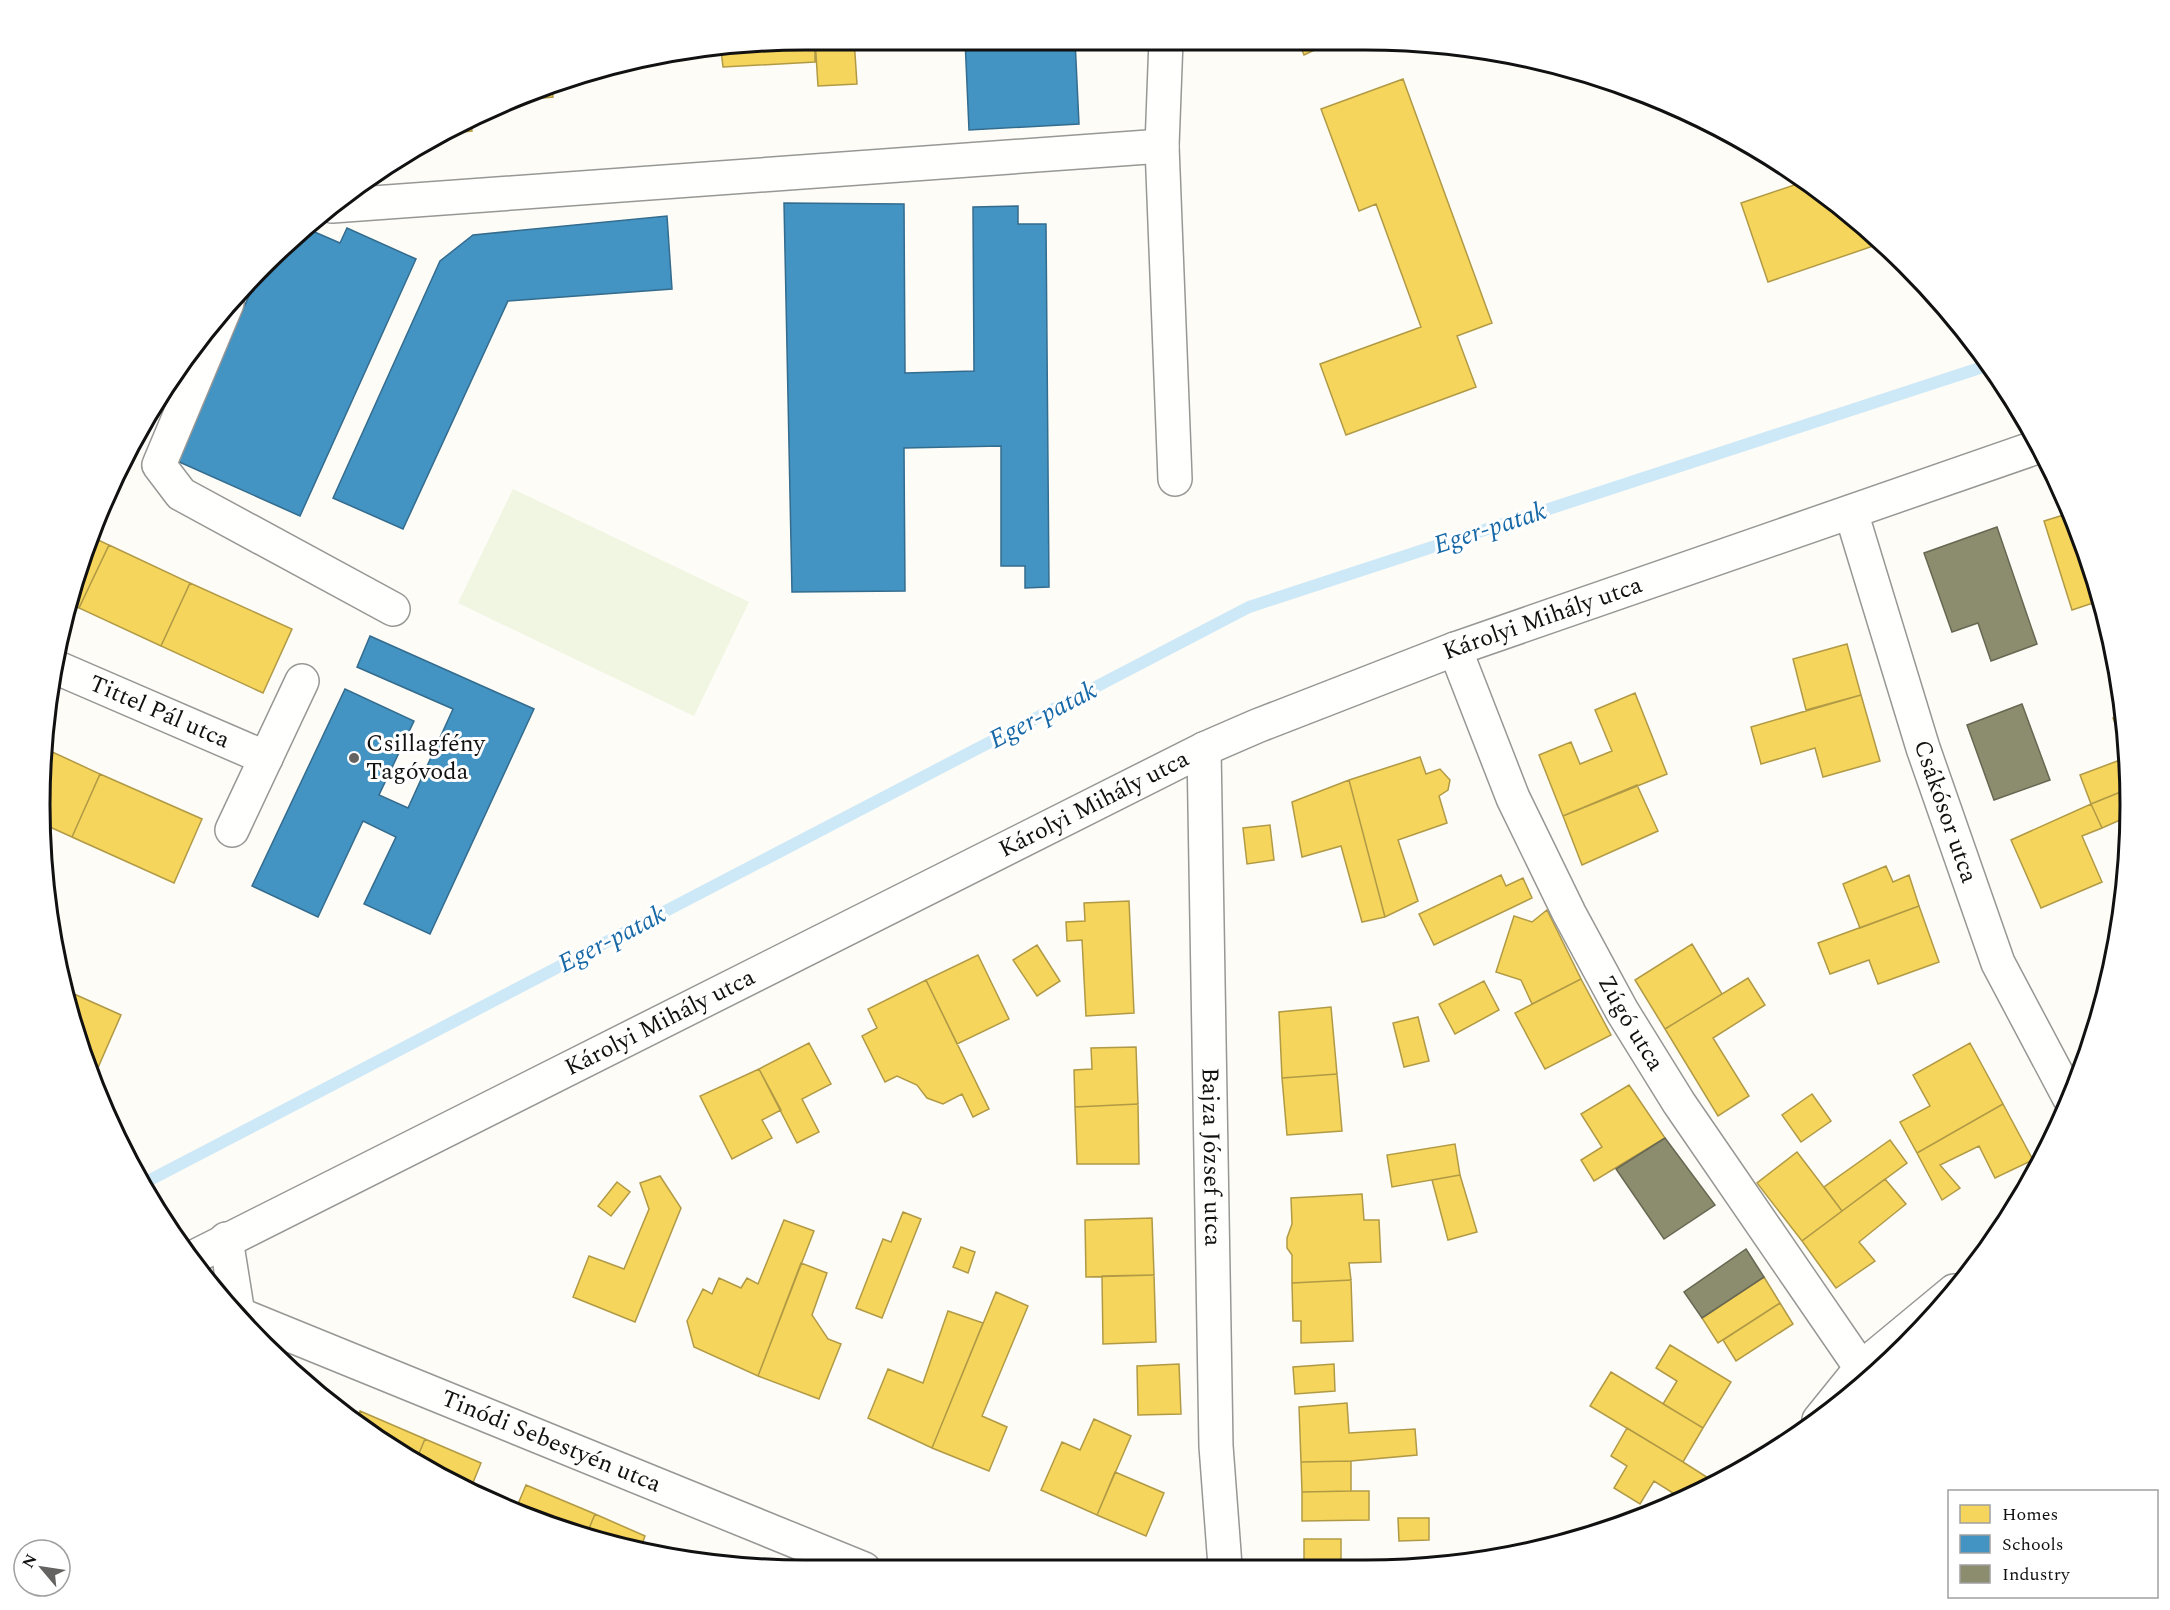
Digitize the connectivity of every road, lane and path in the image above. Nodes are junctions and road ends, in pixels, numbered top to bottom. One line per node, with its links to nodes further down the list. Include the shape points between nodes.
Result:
1 (1166, 50): 2 (street)
2 (1162, 146): 3 (street); 6 (street)
3 (346, 205)
4 (213, 336): 8 (street, via 159,465 181,494)
5 (2031, 449): 7 (street, Károlyi Mihály utca)
6 (1175, 479)
7 (1851, 512): 9 (street, Károlyi Mihály utca); 15 (street, Csákósor utca, via 1923,748 1998,963)
8 (393, 609)
9 (1455, 648): 12 (street, Károlyi Mihály utca); 21 (street, Zúgó utca, via 1513,798 1622,1011 1678,1103)
10 (62, 670): 13 (street, Tittel Pál utca)
11 (302, 681): 13 (street)
12 (1204, 749): 16 (street, Károlyi Mihály utca); 24 (street, Bajza József utca, via 1216,1446)
13 (266, 758): 14 (street)
14 (232, 830)
15 (2065, 1088)
16 (226, 1239): 17 (street, Károlyi Mihály utca); 18 (street)
17 (198, 1254)
18 (236, 1302)
19 (253, 1320): 23 (street, Tinódi Sebestyén utca)
20 (1910, 1328): 21 (street)
21 (1861, 1368): 22 (street)
22 (1845, 1387)
23 (842, 1560)
24 (1225, 1560)

